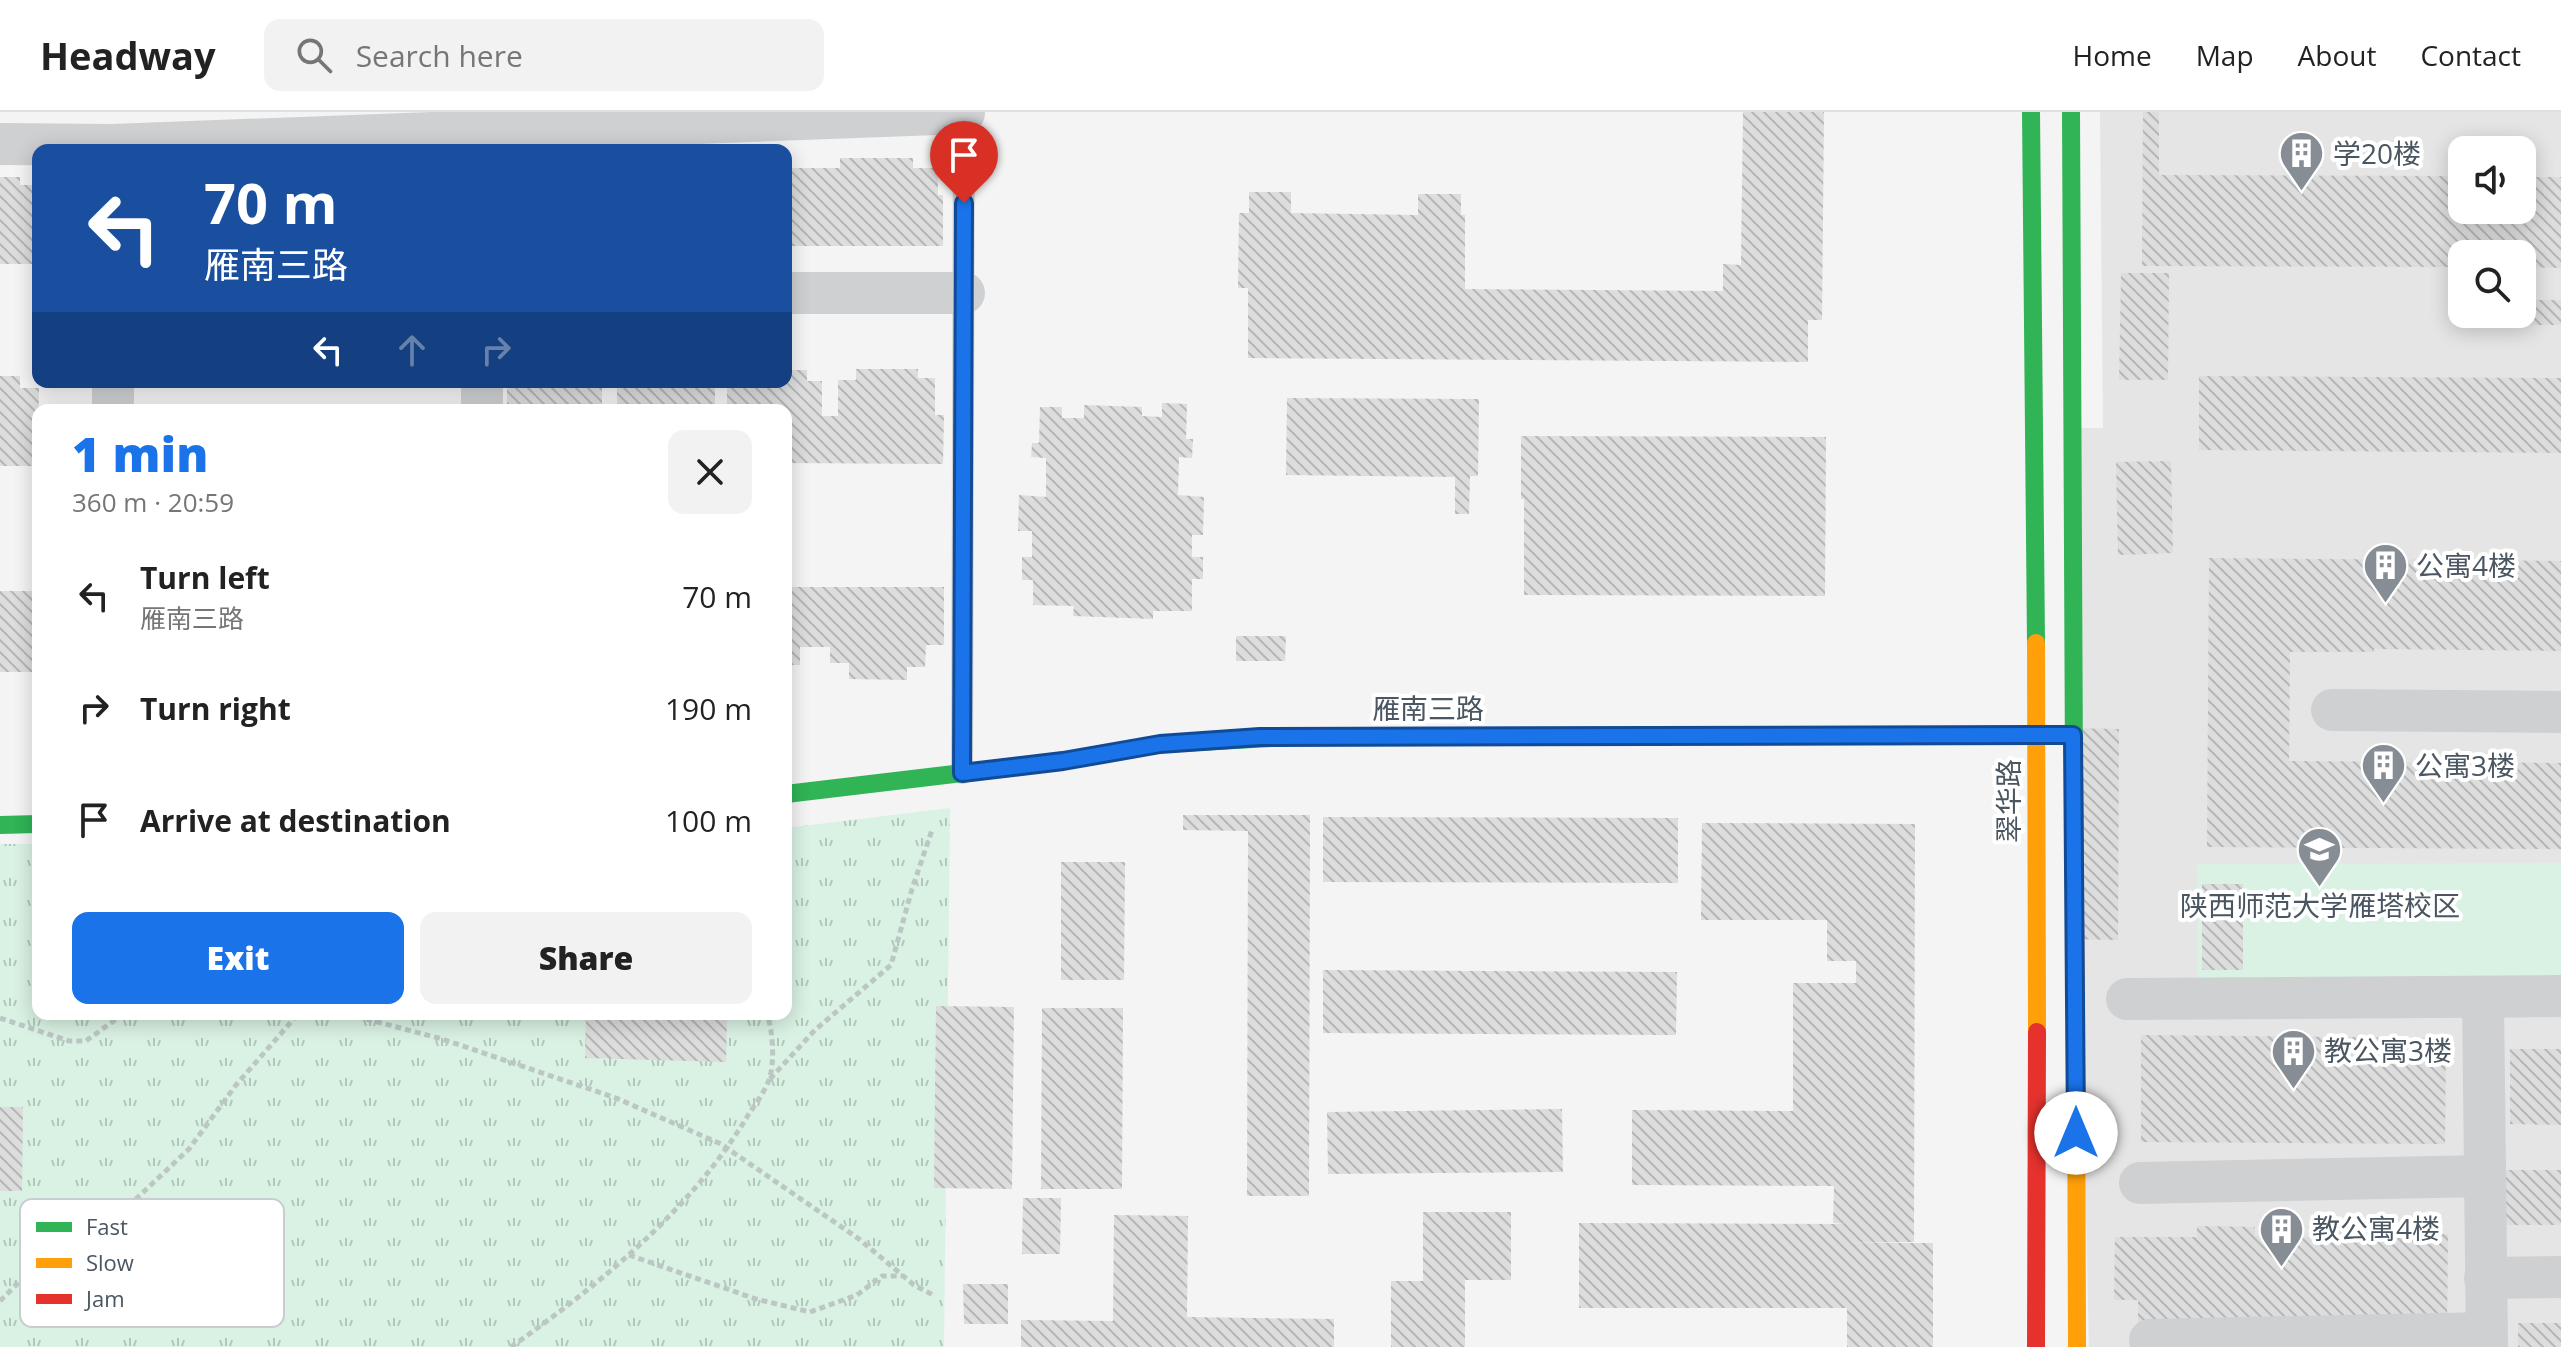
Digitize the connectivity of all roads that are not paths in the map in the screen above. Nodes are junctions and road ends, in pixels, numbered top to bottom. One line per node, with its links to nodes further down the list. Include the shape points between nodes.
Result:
1 (2031, 112): 11 (main road, 翠华路)
2 (2071, 112): 12 (main road)
3 (964, 113): 5 (street); 8 (lane)
4 (0, 144): 6 (street)
5 (209, 144)
6 (32, 145)
7 (792, 293): 8 (street)
8 (964, 293): 13 (lane)
9 (2332, 710): 10 (street)
10 (2561, 712)
11 (2037, 734): 12 (main road, 雁南三路); 13 (main road, 雁南三路, via 1260,737 1160,744); 26 (main road, 翠华路)
12 (2073, 735): 27 (main road)
13 (962, 773): 14 (main road, 雁南三路)
14 (792, 793)
15 (32, 824): 16 (main road)
16 (0, 825)
17 (2561, 996): 18 (street)
18 (2483, 997): 19 (street); 20 (street)
19 (2127, 999)
20 (2484, 1176): 21 (street); 23 (street)
21 (2140, 1183)
22 (2561, 1277): 23 (street)
23 (2485, 1278): 25 (street)
24 (2150, 1340): 25 (street)
25 (2487, 1340)
26 (2036, 1347)
27 (2077, 1347)

